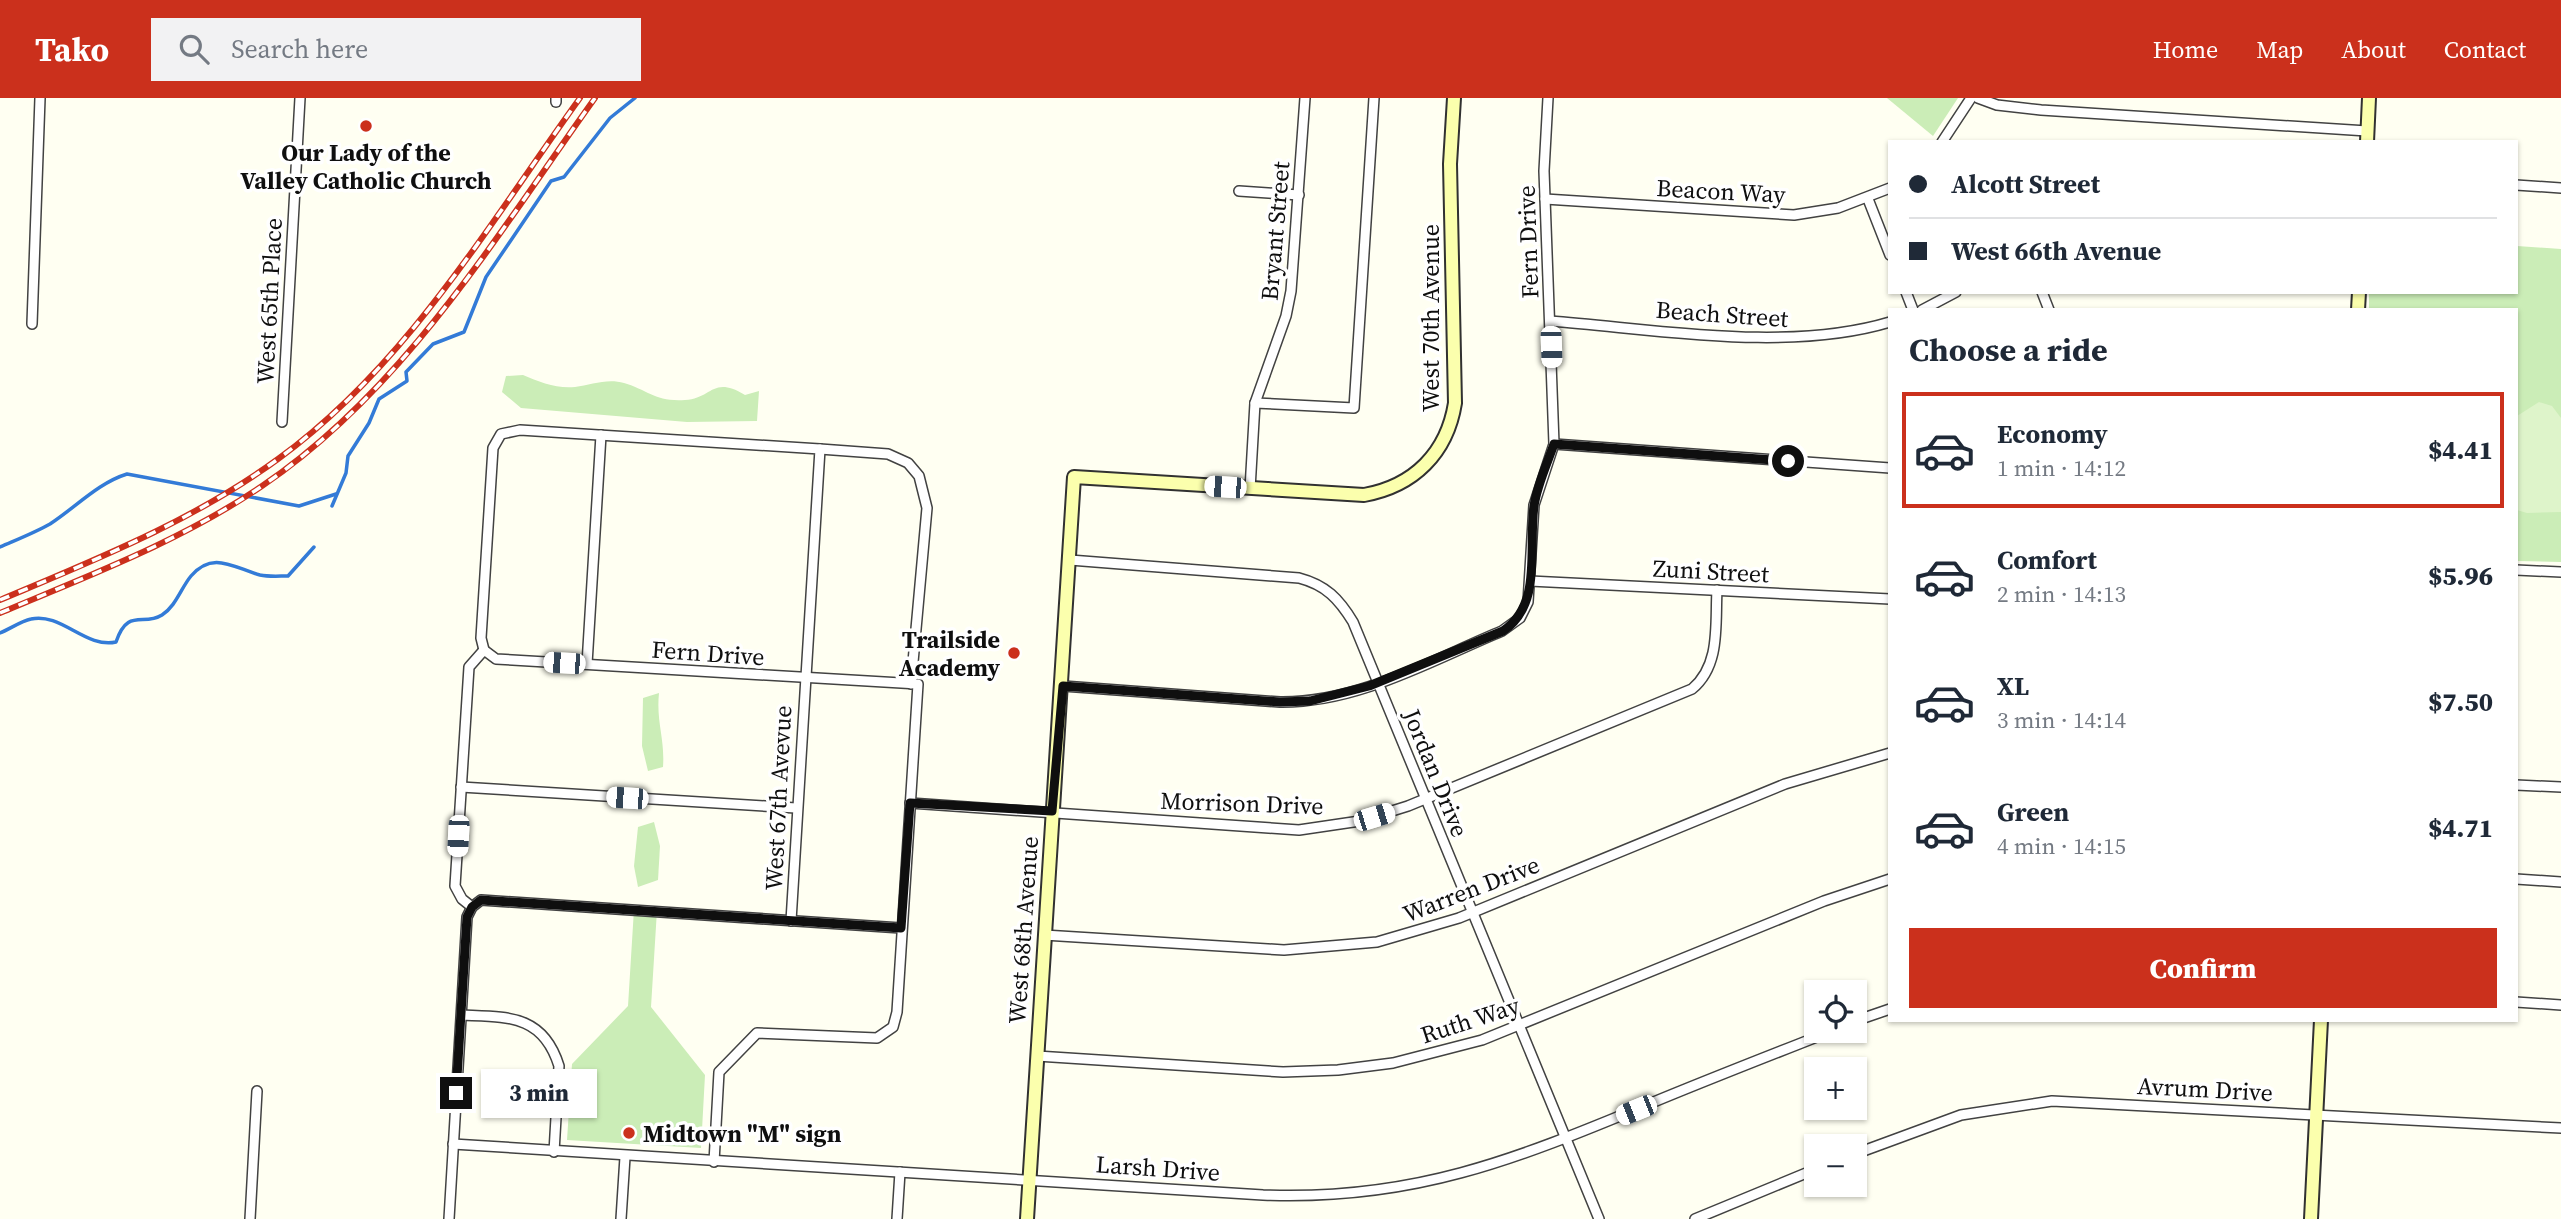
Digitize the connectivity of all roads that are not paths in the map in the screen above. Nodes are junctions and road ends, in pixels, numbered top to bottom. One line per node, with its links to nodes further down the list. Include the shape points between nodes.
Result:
1 (40, 98): 24 (street)
2 (300, 98): 26 (street, West 65th Place)
3 (1305, 98): 16 (street, Bryant Street)
4 (1374, 98): 25 (street, via 1354,408)
5 (1454, 98): 32 (street, West 70th Avenue, via 1450,164 1456,370 1455,403 1445,439 1424,467 1376,493 1345,496)
6 (1548, 98): 17 (street, Fern Drive)
7 (1971, 98): 11 (street)
8 (1978, 98): 10 (street, via 2020,108)
9 (2369, 98): 10 (street)
10 (2367, 136)
11 (1943, 140)
12 (2518, 185): 13 (street)
13 (2561, 187)
14 (1888, 189): 18 (street, Beacon Way)
15 (1239, 191): 16 (street)
16 (1299, 195): 25 (street, Bryant Street, via 1286,316)
17 (1545, 199): 18 (street, Beacon Way, via 1794,215); 22 (street, Fern Drive)
18 (1868, 199): 19 (street)
19 (1888, 250)
20 (1952, 294): 21 (street)
21 (1926, 308)
22 (1550, 321): 23 (street, Beach Street, via 1786,338 1836,335); 28 (street, Fern Drive)
23 (1888, 323)
24 (32, 324)
25 (1255, 403): 32 (street, Bryant Street)
26 (282, 422)
27 (601, 435): 29 (street); 39 (street, via 520,430 501,434 493,448 481,638); 40 (street)
28 (1554, 444): 30 (street); 36 (street, Fern Drive, via 1534,505)
29 (820, 449): 41 (street, West 67th Avevue); 43 (street, via 888,454 908,463 919,476 926,508)
30 (1888, 468)
31 (1074, 477): 32 (street, West 70th Avenue); 33 (street, West 68th Avenue)
32 (1250, 489)
33 (1070, 560): 42 (street, Jordan Drive, via 1309,581 1332,593 1346,610); 44 (street, West 68th Avenue)
34 (2518, 570): 35 (street)
35 (2561, 572)
36 (1530, 581): 37 (street, Zuni Street); 42 (street, Fern Drive, via 1524,611 1513,624)
37 (1717, 590): 38 (street, Zuni Street); 49 (street, Morrison Drive, via 1711,663 1692,689)
38 (1888, 599)
39 (484, 650): 40 (street, Fern Drive, via 496,659); 47 (street, via 469,667)
40 (587, 664): 41 (street, Fern Drive)
41 (804, 678): 43 (street, Fern Drive); 51 (street, West 67th Avevue)
42 (1378, 682): 44 (street, Fern Drive, via 1334,696 1293,702); 49 (street, Jordan Drive)
43 (915, 684): 50 (street)
44 (1063, 686): 52 (street, West 68th Avenue)
45 (1888, 754): 57 (street, Warren Drive, via 1786,783)
46 (2518, 785): 48 (street)
47 (461, 787): 51 (street); 56 (street, via 455,886)
48 (2561, 788)
49 (1426, 797): 52 (street, Morrison Drive, via 1360,821 1315,829); 57 (street, Jordan Drive)
50 (910, 803): 52 (street, Morrison Drive); 59 (street)
51 (796, 808): 58 (street, West 67th Avevue)
52 (1052, 811): 60 (street, West 68th Avenue)
53 (2518, 879): 55 (street)
54 (1888, 880): 67 (street, Ruth Way, via 1824,901)
55 (2561, 882)
56 (472, 907): 58 (street, via 481,900); 64 (street, via 467,917)
57 (1473, 912): 60 (street, Warren Drive, via 1399,937 1317,949); 67 (street, Jordan Drive)
58 (791, 921): 59 (street)
59 (901, 928): 78 (street, via 893,1027 877,1038 757,1033 719,1072)
60 (1044, 935): 69 (street, West 68th Avenue)
61 (2518, 1002): 62 (street)
62 (2561, 1005)
63 (1888, 1010): 65 (street)
64 (461, 1014): 74 (street); 76 (street, via 527,1022 555,1052 559,1066)
65 (1867, 1017)
66 (2321, 1022): 71 (street)
67 (1518, 1025): 69 (street, Ruth Way, via 1422,1057 1338,1070 1283,1072); 73 (street, Jordan Drive)
68 (1804, 1042): 73 (street, Larsh Drive)
69 (1037, 1056): 81 (street, West 68th Avenue)
70 (257, 1091): 82 (street)
71 (2316, 1114): 72 (street, Avrum Drive); 75 (street, Avrum Drive, via 2032,1102 1961,1115); 89 (street)
72 (2561, 1128)
73 (1566, 1139): 81 (street, Larsh Drive, via 1450,1177 1337,1195 1263,1195); 87 (street, Jordan Drive)
74 (453, 1144): 76 (street, Larsh Drive); 83 (street)
75 (1867, 1150)
76 (554, 1152): 77 (street, Larsh Drive)
77 (625, 1157): 78 (street, Larsh Drive); 84 (street)
78 (714, 1162): 79 (street, Larsh Drive)
79 (900, 1172): 81 (street, Larsh Drive); 85 (street)
80 (1804, 1174): 88 (street)
81 (1029, 1179): 86 (street, West 68th Avenue)
82 (250, 1219)
83 (449, 1219)
84 (621, 1219)
85 (897, 1219)
86 (1027, 1219)
87 (1599, 1219)
88 (1695, 1219)
89 (2311, 1219)

